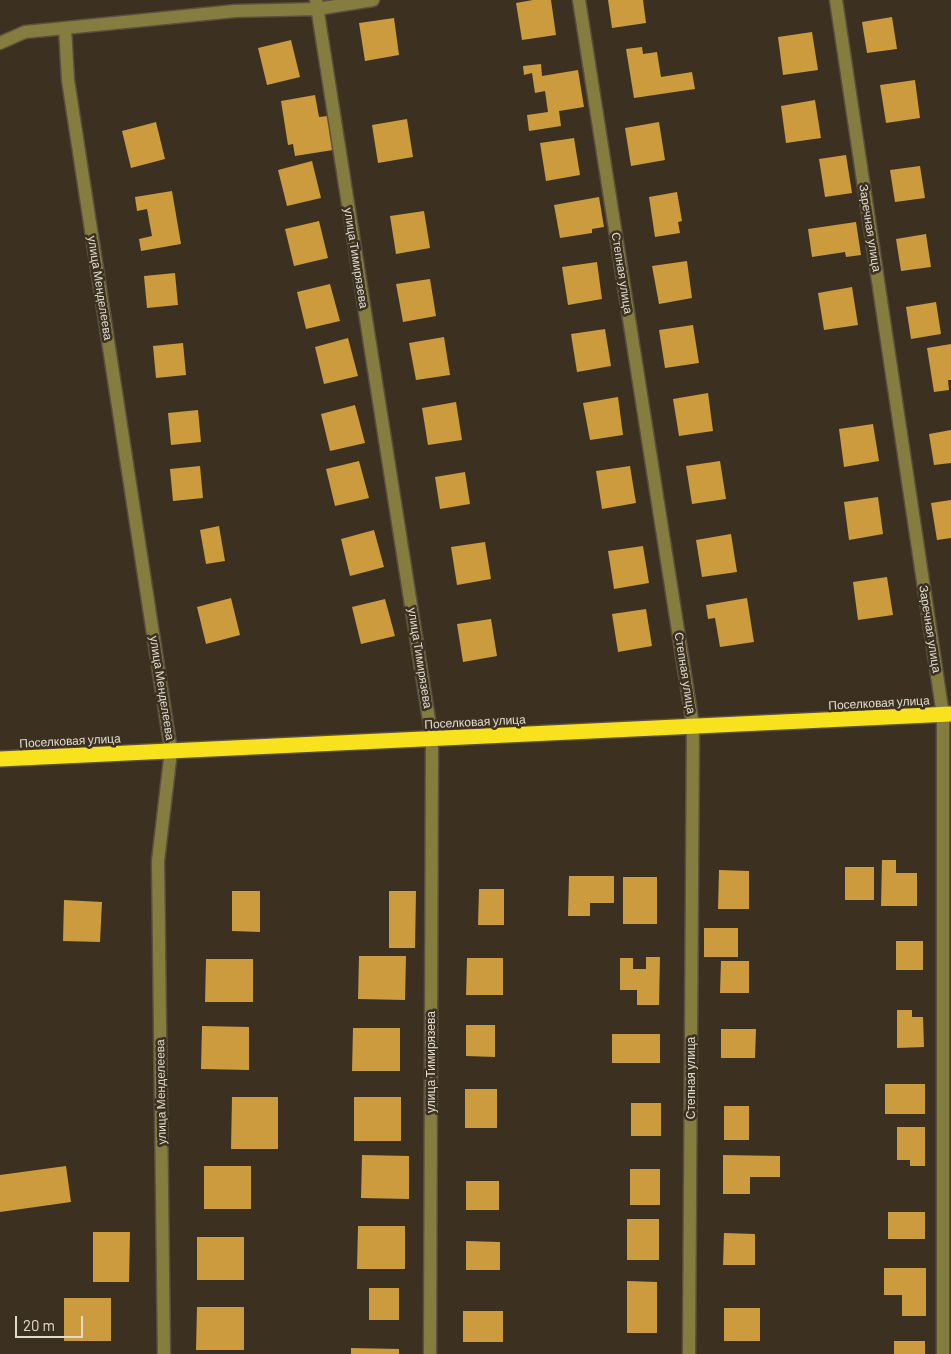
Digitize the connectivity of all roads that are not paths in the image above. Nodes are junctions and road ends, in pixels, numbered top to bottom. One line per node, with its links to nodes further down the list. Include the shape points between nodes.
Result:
1 (373, 0): 4 (street)
2 (579, 0): 8 (street, Степная улица)
3 (836, 0): 7 (street, Заречная улица)
4 (316, 4): 5 (street); 9 (street, улица Тимирязева)
5 (65, 28): 6 (street, via 25,32); 10 (street, улица Менделеева, via 68,80)
6 (0, 43)
7 (947, 715): 8 (highway, Поселковая улица); 15 (street, Заречная улица)
8 (693, 726): 9 (highway, Поселковая улица); 14 (street, Степная улица)
9 (432, 739): 10 (highway, Поселковая улица); 13 (street, улица Тимирязева)
10 (171, 751): 11 (highway, Поселковая улица); 12 (street, улица Менделеева, via 158,861)
11 (0, 759)
12 (164, 1354)
13 (430, 1354)
14 (689, 1354)
15 (943, 1354)

